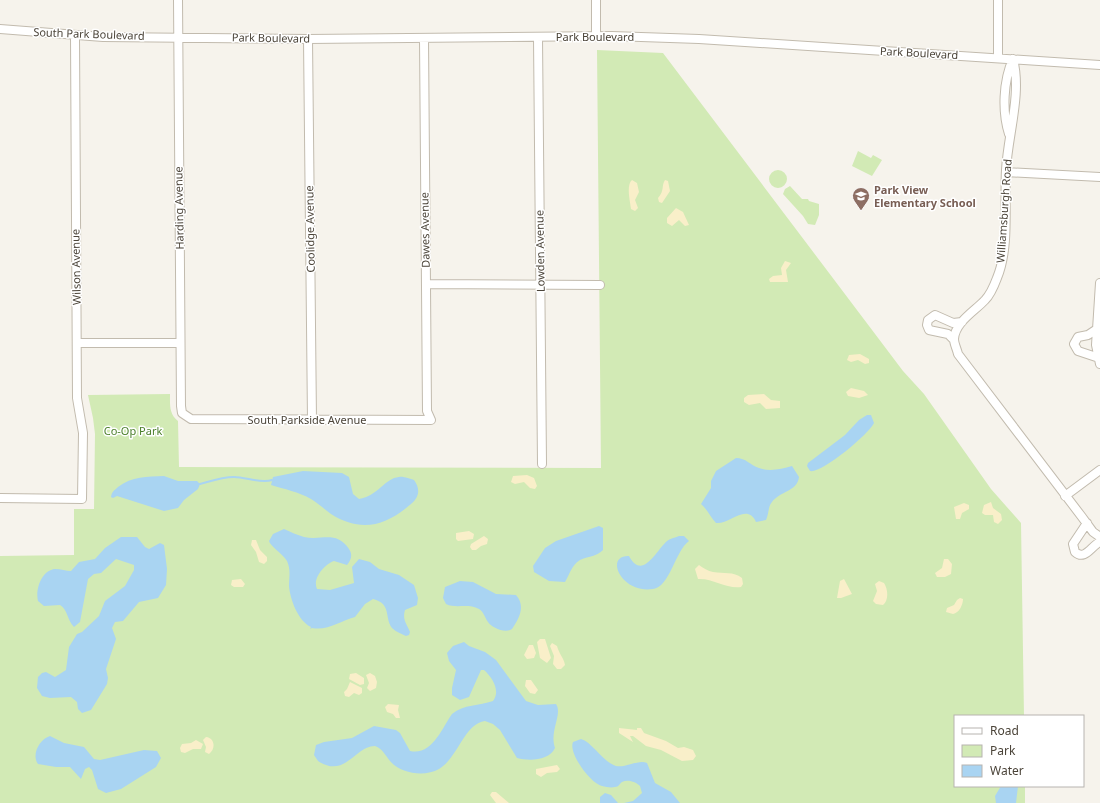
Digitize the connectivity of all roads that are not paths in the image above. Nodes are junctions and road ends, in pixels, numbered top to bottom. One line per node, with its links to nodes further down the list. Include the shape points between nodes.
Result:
1 (178, 0): 7 (street, Harding Avenue)
2 (596, 0): 6 (street)
3 (998, 0): 11 (street)
4 (0, 29): 5 (street, South Park Boulevard)
5 (75, 36): 7 (street, South Park Boulevard); 23 (street, Wilson Avenue)
6 (596, 36): 9 (street, Park Boulevard); 11 (street, Park Boulevard, via 699,39)
7 (178, 37): 10 (street, Park Boulevard); 24 (street, Harding Avenue)
8 (424, 38): 9 (street, Park Boulevard); 10 (street, Park Boulevard); 17 (street, Dawes Avenue)
9 (538, 38): 18 (street, Lowden Avenue)
10 (308, 39): 27 (street, Coolidge Avenue)
11 (998, 58): 12 (street, Park Boulevard)
12 (1013, 59): 13 (street); 14 (street, Williamsburgh Road, via 1017,74)
13 (1100, 65)
14 (1006, 172): 15 (street); 20 (street, Williamsburgh Road, via 1001,267 987,298)
15 (1100, 177)
16 (1100, 283): 21 (street)
17 (426, 284): 18 (street); 28 (street, Dawes Avenue, via 427,411)
18 (540, 284): 19 (street); 29 (street, Lowden Avenue)
19 (600, 285)
20 (962, 322): 22 (street, Williamsburgh Road, via 956,329); 22 (street, via 953,323 935,316 928,320 929,330 948,334)
21 (1097, 329): 25 (street); 25 (street, via 1088,335 1078,337 1074,344 1078,351)
22 (954, 340): 31 (street, via 958,354)
23 (77, 343): 24 (street); 32 (street, Wilson Avenue, via 77,398 83,433 82,499)
24 (180, 343): 26 (street, Harding Avenue, via 181,410)
25 (1099, 361)
26 (184, 416): 27 (street, South Parkside Avenue, via 194,419)
27 (312, 420): 28 (street, South Parkside Avenue)
28 (431, 420)
29 (542, 464)
30 (1100, 470): 31 (street)
31 (1065, 496): 33 (street)
32 (0, 498)
33 (1086, 524): 34 (street); 35 (street, via 1073,544 1074,552 1079,555 1085,554)
34 (1100, 537)
35 (1100, 542)

